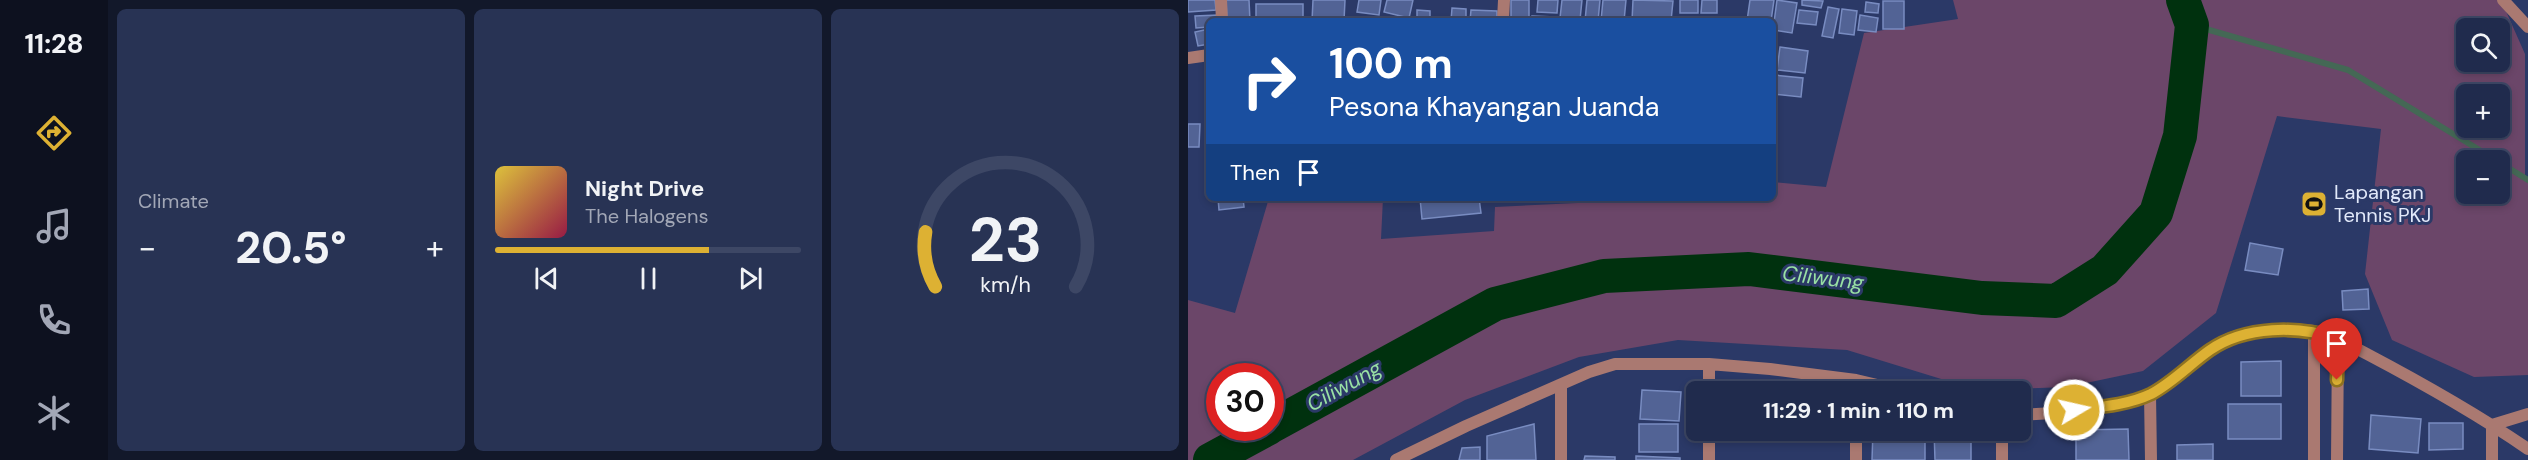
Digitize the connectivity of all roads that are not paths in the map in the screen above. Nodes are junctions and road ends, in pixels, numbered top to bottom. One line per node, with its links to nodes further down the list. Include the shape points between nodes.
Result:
1 (1221, 0): 4 (street)
2 (1504, 0): 5 (street)
3 (2503, 0): 6 (street)
4 (1222, 18)
5 (1503, 18)
6 (2528, 27)
7 (1206, 55): 8 (street)
8 (1188, 58)
9 (2314, 331): 10 (street); 15 (street, via 2254,333 2225,340); 30 (street)
10 (2338, 339): 18 (street); 31 (street)
11 (1709, 364): 12 (street); 13 (street); 14 (street, via 1615,364)
12 (1709, 381)
13 (1823, 381)
14 (1561, 385): 23 (street); 25 (street)
15 (2150, 394): 17 (street, via 2117,404); 29 (street)
16 (2528, 414): 18 (street)
17 (2031, 415)
18 (2492, 425): 22 (street); 32 (street)
19 (1709, 441): 26 (street)
20 (1856, 441): 27 (street)
21 (2002, 441): 28 (street)
22 (2528, 449)
23 (1411, 456): 24 (street)
24 (1396, 460)
25 (1561, 460)
26 (1708, 460)
27 (1856, 460)
28 (2002, 460)
29 (2151, 460)
30 (2314, 460)
31 (2337, 460)
32 (2492, 460)

